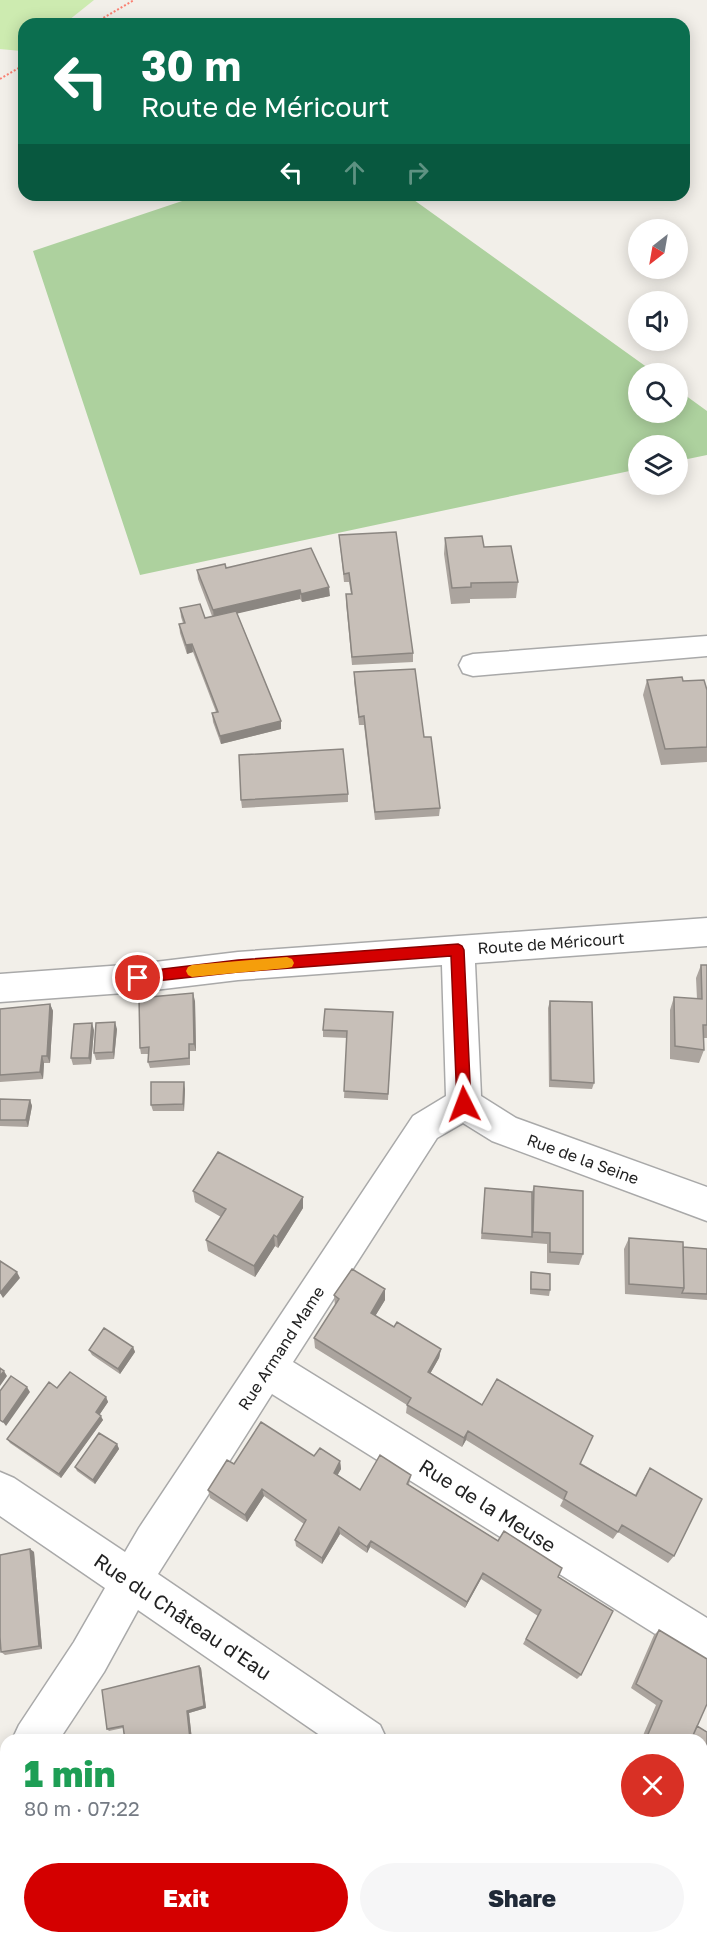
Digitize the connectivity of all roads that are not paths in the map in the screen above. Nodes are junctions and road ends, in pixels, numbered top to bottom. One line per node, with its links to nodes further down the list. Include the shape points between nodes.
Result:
1 (707, 646): 2 (street)
2 (473, 665)
3 (707, 932): 4 (street, Route de Méricourt)
4 (458, 950): 5 (street, Route de Méricourt); 6 (street)
5 (0, 988)
6 (464, 1104): 7 (street, Rue de la Seine, via 504,1130); 8 (street, Rue Armand Mame, via 425,1127)
7 (707, 1204)
8 (268, 1369): 10 (street, Rue Armand Mame); 11 (street, Rue de la Meuse)
9 (0, 1492): 10 (street, Rue du Château d'Eau)
10 (130, 1580): 12 (street, Rue Armand Mame, via 89,1657); 13 (street, Rue du Château d'Eau)
11 (707, 1642)
12 (38, 1734)
13 (356, 1734)

